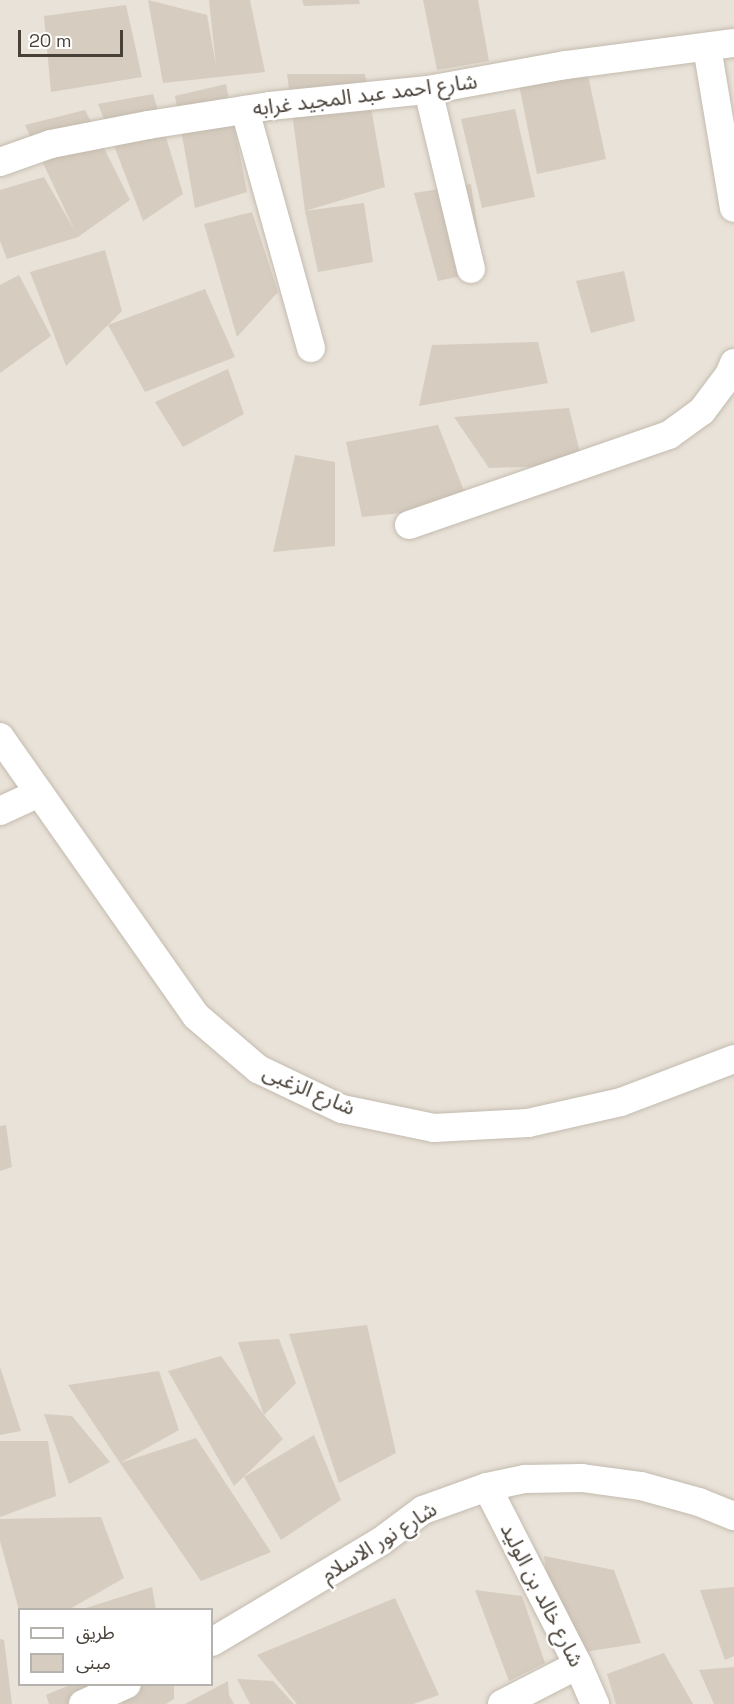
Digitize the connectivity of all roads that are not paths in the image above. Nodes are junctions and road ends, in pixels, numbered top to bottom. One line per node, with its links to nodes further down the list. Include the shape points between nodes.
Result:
1 (721, 45): 2 (street, شارع احمد عبد المجيد غرابه, via 566,65); 5 (street)
2 (428, 90): 3 (street, شارع احمد عبد المجيد غرابه); 6 (street)
3 (244, 110): 4 (street, شارع احمد عبد المجيد غرابه, via 51,144); 7 (street)
4 (0, 162)
5 (734, 208)
6 (471, 269)
7 (311, 348)
8 (734, 363): 9 (street, via 702,411 669,435)
9 (409, 525)
10 (0, 737): 11 (street, شارع الزغبى)
11 (39, 793): 12 (street); 13 (street, شارع الزغبى, via 196,1016 258,1069 342,1109 434,1128 528,1123 621,1102)
12 (0, 811)
13 (734, 1059)
14 (487, 1486): 15 (street, شارع نور الاسلام, via 525,1479 582,1478 641,1486); 16 (street, شارع نور الاسلام, via 423,1510 380,1542); 17 (street, شارع خالد بن الوليد)
15 (734, 1516)
16 (213, 1641)
17 (578, 1665): 20 (street); 21 (street, شارع خالد بن الوليد)
18 (123, 1686): 19 (street)
19 (83, 1704)
20 (502, 1704)
21 (595, 1704)

